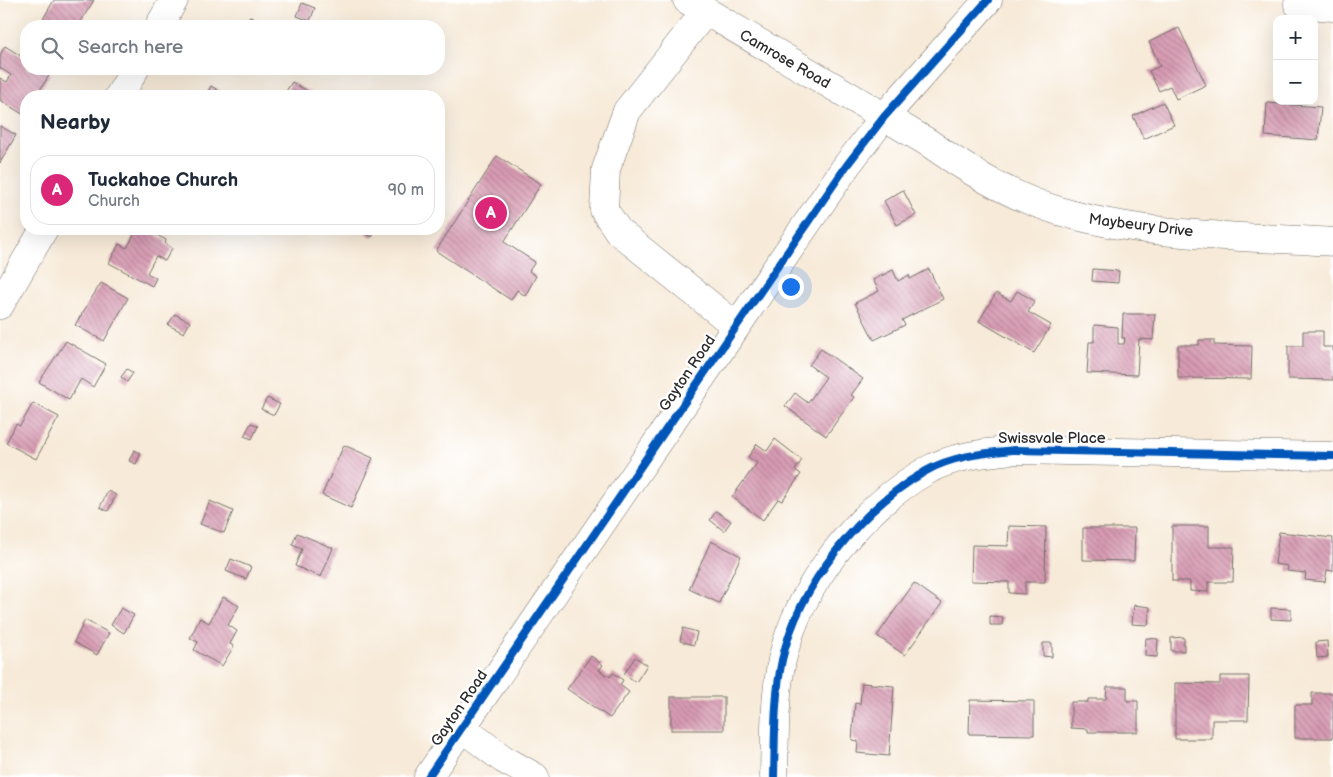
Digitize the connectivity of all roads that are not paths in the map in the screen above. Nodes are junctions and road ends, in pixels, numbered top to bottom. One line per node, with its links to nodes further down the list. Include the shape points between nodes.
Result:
1 (174, 0): 6 (street)
2 (988, 0): 9 (street, Gayton Road)
3 (1298, 4): 5 (street)
4 (696, 6): 9 (street, Camrose Road); 13 (street, via 627,111 606,169 604,210 619,232)
5 (1333, 7)
6 (162, 20)
7 (132, 75): 8 (street)
8 (123, 90)
9 (884, 117): 11 (street, Maybeury Drive, via 958,164 1010,192 1058,211 1108,224 1149,229); 13 (street, Gayton Road)
10 (41, 235): 12 (street)
11 (1333, 242)
12 (0, 305)
13 (736, 326): 15 (street, Gayton Road)
14 (1333, 456): 18 (street, Swissvale Place, via 1014,450 968,456 926,471 871,512 853,530 832,556 795,619 782,659)
15 (462, 728): 16 (street, Gayton Road); 17 (street, via 503,759)
16 (428, 777)
17 (535, 777)
18 (774, 777)

